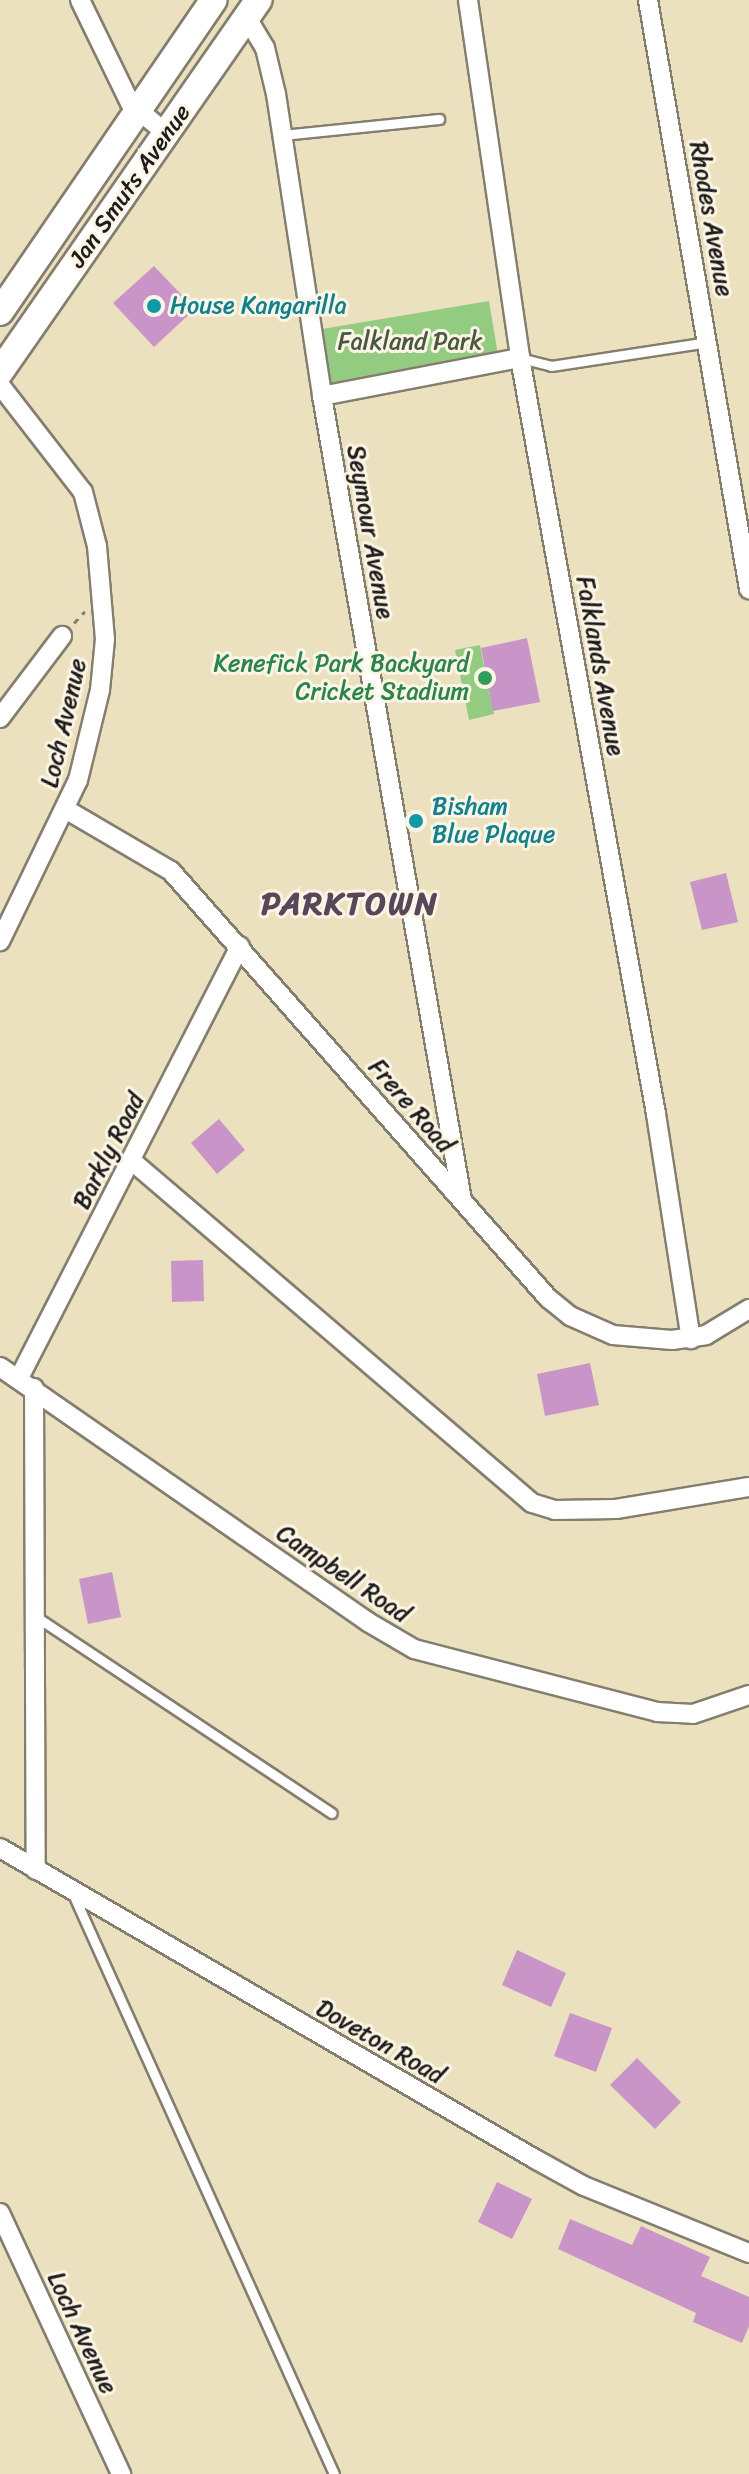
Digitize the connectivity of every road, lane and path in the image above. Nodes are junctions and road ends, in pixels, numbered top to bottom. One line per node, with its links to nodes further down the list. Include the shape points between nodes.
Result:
1 (80, 0): 6 (street)
2 (214, 0): 6 (main road, Jan Smuts Avenue)
3 (468, 0): 12 (street, Falklands Avenue)
4 (648, 0): 11 (street, Rhodes Avenue)
5 (253, 9): 8 (main road, Jan Smuts Avenue); 9 (street, Seymour Avenue)
6 (138, 112): 8 (street); 10 (main road, Jan Smuts Avenue)
7 (439, 119): 9 (lane)
8 (167, 134): 13 (main road, Jan Smuts Avenue)
9 (282, 135): 15 (street, Seymour Avenue)
10 (0, 312)
11 (708, 342): 12 (lane, via 551,366); 16 (street, Rhodes Avenue)
12 (520, 358): 15 (street); 26 (street, Falklands Avenue, via 656,1114)
13 (0, 372)
14 (0, 385): 17 (street, Loch Avenue, via 83,492)
15 (322, 396): 24 (street, Seymour Avenue)
16 (749, 589)
17 (103, 590): 18 (path); 20 (street, Loch Avenue, via 100,690)
18 (62, 636): 19 (street)
19 (0, 718)
20 (67, 810): 21 (street, Loch Avenue); 22 (street, Frere Road, via 154,857)
21 (0, 941)
22 (240, 946): 23 (street, Barkly Road); 24 (street, Frere Road)
23 (132, 1161): 28 (street, Barkly Road); 29 (street, via 532,1503 555,1510 616,1509)
24 (462, 1200): 26 (street, Frere Road, via 570,1316 613,1335)
25 (749, 1309): 26 (street)
26 (691, 1339)
27 (0, 1367): 28 (street, Campbell Road)
28 (26, 1383): 30 (street, Barkly Road); 31 (street, Campbell Road, via 414,1649 657,1712 693,1714)
29 (749, 1487)
30 (32, 1614): 32 (lane); 34 (street, Barkly Road)
31 (749, 1695)
32 (331, 1813)
33 (0, 1848): 34 (street, Doveton Road)
34 (36, 1870): 35 (street, Doveton Road)
35 (71, 1891): 37 (street, Doveton Road, via 584,2186); 39 (lane)
36 (0, 2213): 38 (street, Loch Avenue)
37 (749, 2253)
38 (121, 2474)
39 (334, 2474)

